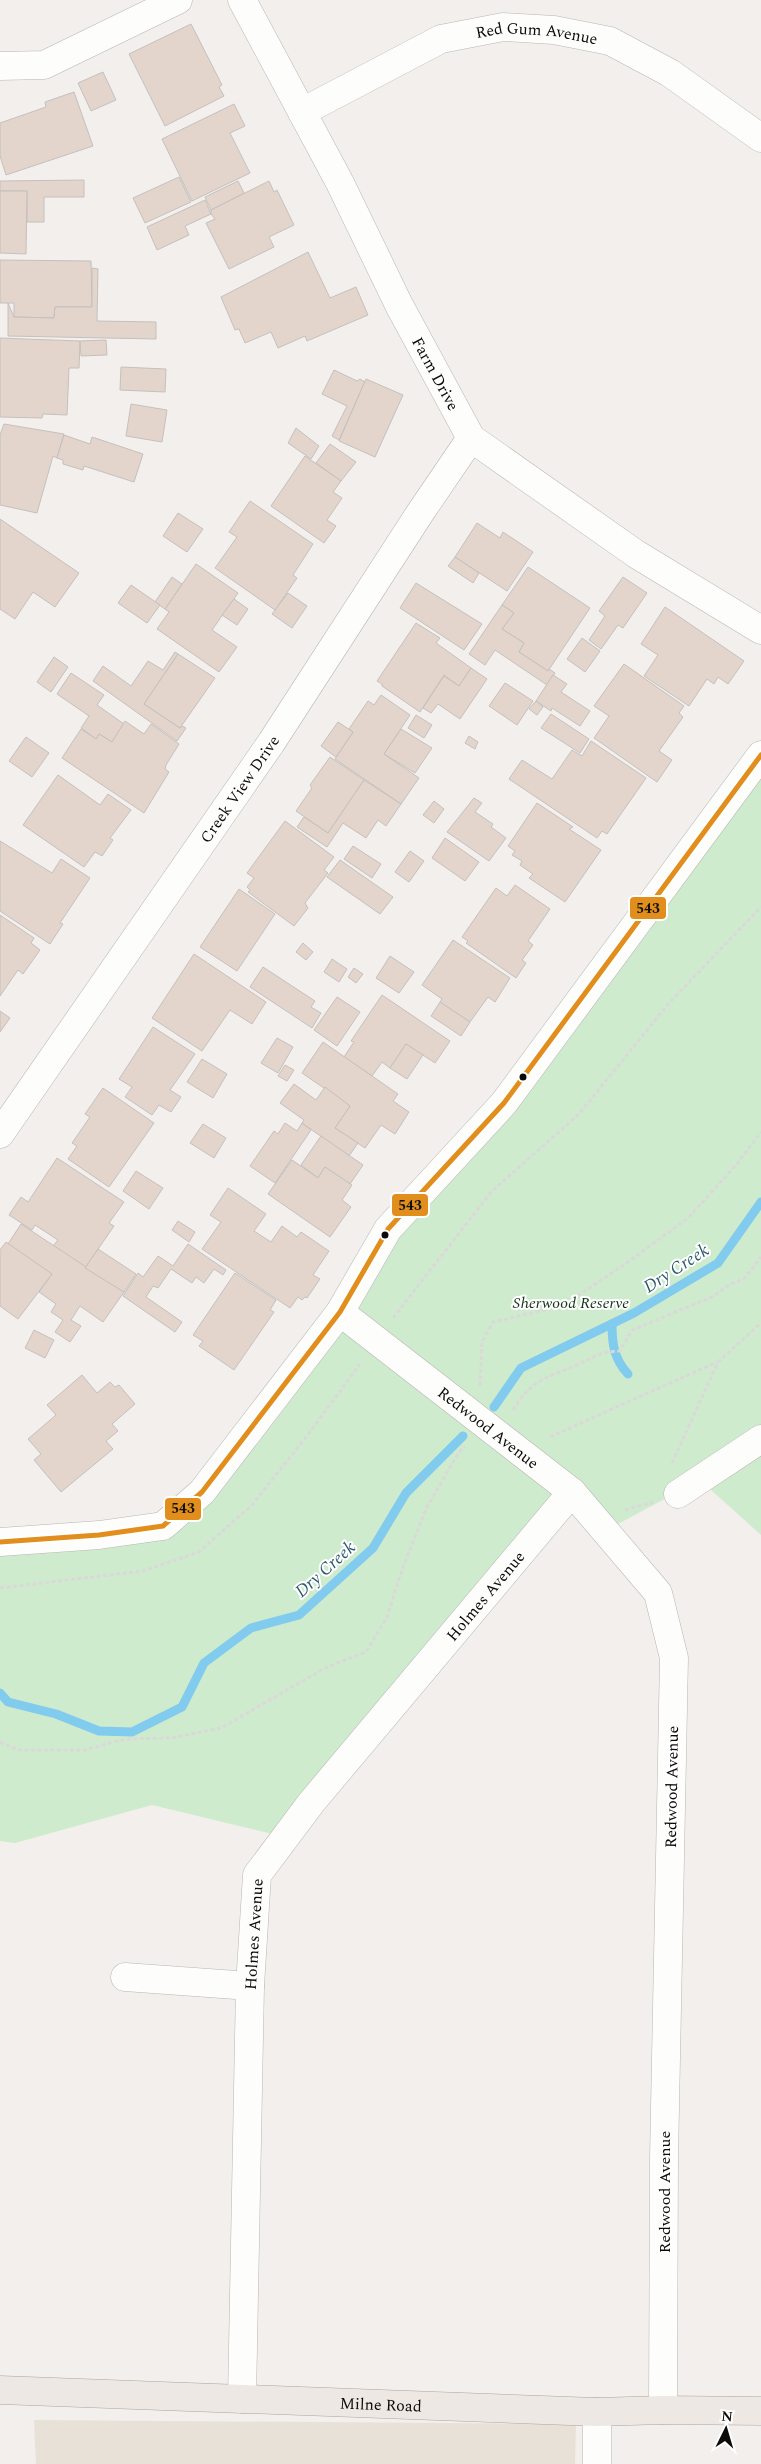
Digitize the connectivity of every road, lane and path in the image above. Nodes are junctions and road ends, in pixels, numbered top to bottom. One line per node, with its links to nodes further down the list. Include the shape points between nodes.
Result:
1 (178, 0): 3 (street, via 44,64)
2 (242, 0): 4 (street, Farm Drive)
3 (0, 66)
4 (302, 112): 5 (street, Red Gum Avenue, via 441,39 503,28 554,30 610,41 628,50 670,73); 6 (street, Farm Drive)
5 (761, 138)
6 (471, 438): 7 (street, Farm Drive, via 636,554); 11 (street, Creek View Drive, via 270,743)
7 (761, 630)
8 (761, 755): 13 (street, via 504,1103 388,1229)
9 (761, 907): 15 (path, via 670,1002 578,1115 492,1191)
10 (761, 1132): 17 (path, via 688,1218 621,1267 562,1306 493,1322 482,1342 482,1375)
11 (0, 1134)
12 (761, 1257): 18 (path, via 745,1278 712,1297 632,1330 620,1351 603,1352 542,1378 521,1396)
13 (340, 1312): 15 (street, Redwood Avenue); 24 (street, via 202,1492 163,1526 98,1535)
14 (761, 1323): 16 (path)
15 (377, 1340): 17 (street, Redwood Avenue); 25 (path, via 308,1436 252,1505 199,1552 143,1571)
16 (718, 1362): 20 (path); 22 (path, via 672,1464)
17 (476, 1417): 18 (street, Redwood Avenue); 26 (path, via 470,1442 459,1452 426,1506 387,1617 366,1652 327,1667 221,1728 171,1738 125,1740 84,1750 18,1750)
18 (499, 1434): 20 (street, Redwood Avenue)
19 (761, 1439): 22 (street)
20 (521, 1451): 21 (street, Redwood Avenue)
21 (572, 1492): 23 (street, Redwood Avenue); 28 (street, Holmes Avenue, via 311,1803 256,1875)
22 (678, 1494): 23 (path)
23 (594, 1519): 31 (street, Redwood Avenue, via 658,1593 674,1658 664,2148)
24 (0, 1542)
25 (0, 1588)
26 (0, 1742)
27 (125, 1977): 28 (street)
28 (250, 1986): 30 (street, Holmes Avenue)
29 (0, 2390): 30 (main road, Milne Road)
30 (242, 2399): 32 (main road, Milne Road)
31 (663, 2410): 32 (main road, Milne Road); 33 (main road, Milne Road)
32 (597, 2412): 34 (street)
33 (761, 2412)
34 (596, 2464)

